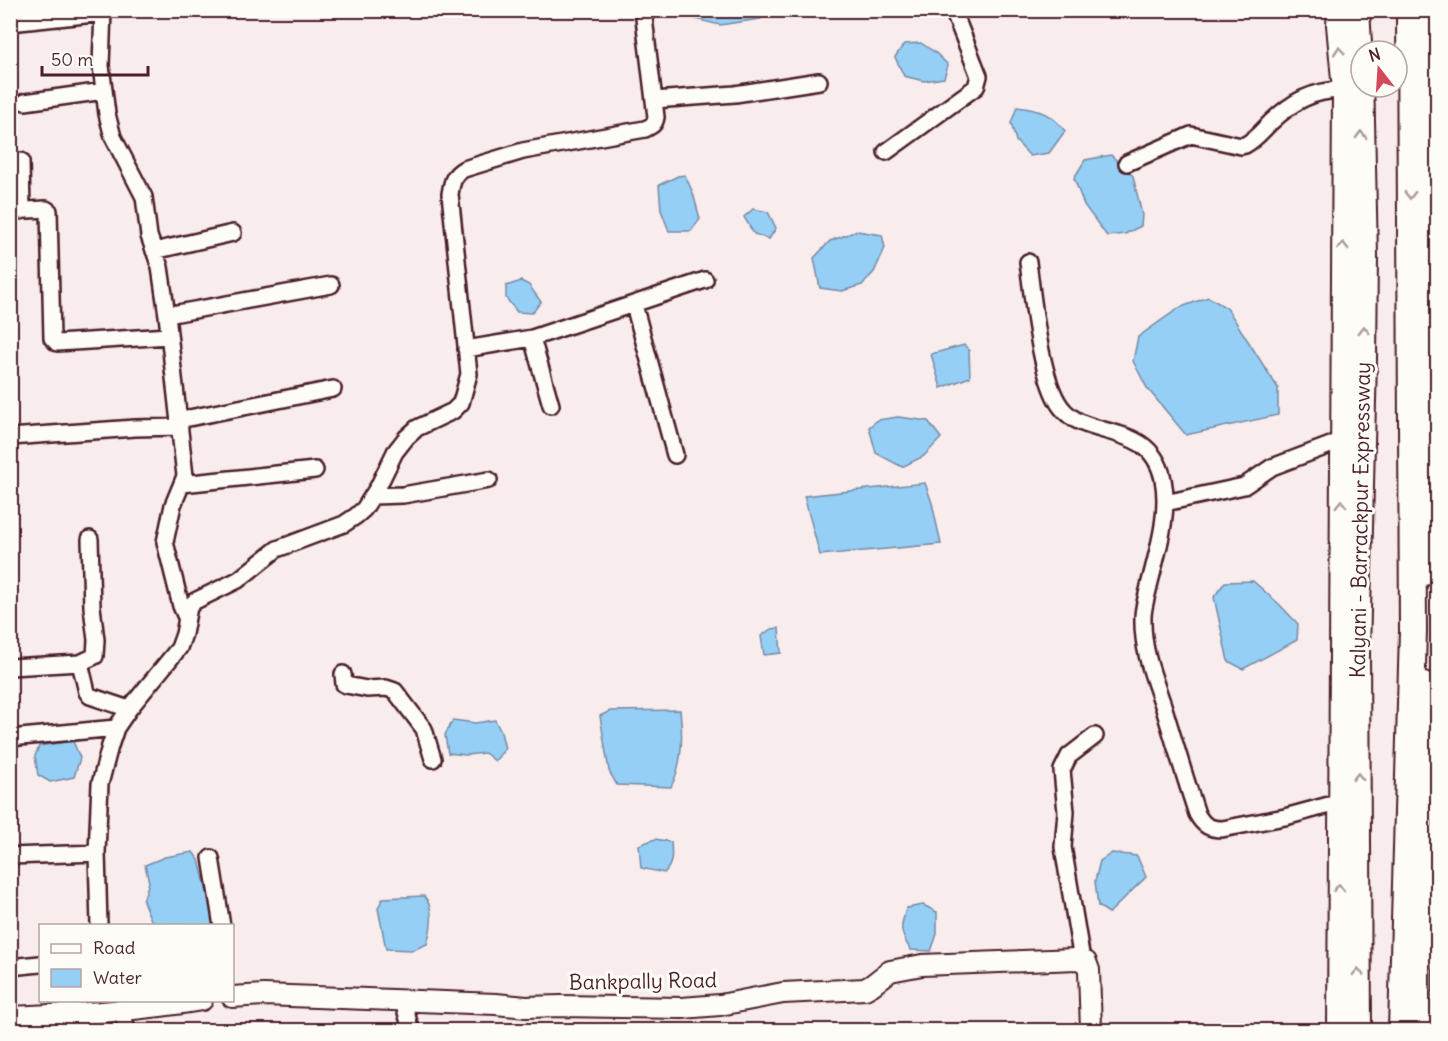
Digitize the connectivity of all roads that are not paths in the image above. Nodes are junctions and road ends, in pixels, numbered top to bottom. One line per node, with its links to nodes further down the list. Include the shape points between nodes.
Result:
1 (642, 10): 12 (street)
2 (953, 10): 14 (street, via 979,82)
3 (1338, 10): 10 (street, one-way to 3)
4 (1356, 10): 70 (highway, Kalyani - Barrackpur Expressway, one-way to 4, via 1356,653 1364,256)
5 (1410, 10): 65 (highway, one-way to 65, via 1413,631)
6 (1429, 10): 28 (street)
7 (103, 12): 8 (street); 11 (street)
8 (10, 23)
9 (819, 81): 12 (street)
10 (1343, 90): 16 (street, via 1325,90 1305,98 1283,111 1245,146 1191,135); 33 (street, one-way to 10)
11 (104, 91): 13 (street); 19 (street, via 113,137 144,198)
12 (654, 100): 27 (street, via 655,123 645,129 523,151 458,173 450,194)
13 (25, 102)
14 (886, 152)
15 (21, 161): 17 (street)
16 (1127, 163)
17 (16, 211): 25 (street, via 46,209 50,215 54,342)
18 (233, 233): 19 (street)
19 (154, 251): 24 (street)
20 (1029, 262): 39 (street, via 1038,334 1052,392 1061,408 1072,418 1145,447 1155,457)
21 (705, 280): 23 (street)
22 (331, 285): 24 (street)
23 (634, 305): 26 (street); 34 (street)
24 (167, 315): 25 (street)
25 (169, 336): 31 (street)
26 (532, 339): 27 (street); 30 (street)
27 (466, 349): 38 (street, via 469,374 461,403 406,438)
28 (1432, 351): 65 (street)
29 (333, 389): 31 (street)
30 (551, 405)
31 (180, 423): 32 (street); 37 (street, via 185,476)
32 (10, 437)
33 (1341, 441): 39 (street, via 1272,467 1244,486); 50 (street, one-way to 33)
34 (675, 455)
35 (315, 470): 37 (street)
36 (489, 480): 38 (street, via 403,495)
37 (182, 484): 41 (street, via 165,542)
38 (372, 496): 41 (street, via 364,509 344,524 277,549 238,580 195,601)
39 (1165, 503): 50 (street, via 1143,614 1144,645 1201,823 1212,830 1222,829)
40 (90, 539): 42 (street, via 96,640 94,656)
41 (186, 617): 45 (street, via 179,648)
42 (80, 663): 43 (street); 45 (street, via 90,696)
43 (10, 667)
44 (343, 674): 49 (street, via 346,685 395,691 424,729)
45 (129, 709): 46 (street)
46 (116, 728): 48 (street); 51 (street, via 100,784)
47 (1095, 736): 56 (street, via 1070,756 1062,770 1066,812 1063,847)
48 (10, 738)
49 (433, 759)
50 (1340, 805): 69 (street, one-way to 50)
51 (97, 853): 52 (street); 54 (street)
52 (10, 856)
53 (211, 858): 55 (street)
54 (99, 924)
55 (222, 924)
56 (1082, 960): 60 (street, Bankpally Road, via 922,965 890,971 865,989 783,993 701,1007 526,1007); 68 (street, via 1089,970)
57 (39, 964): 58 (street)
58 (10, 967)
59 (234, 997): 60 (street, Bankpally Road)
60 (403, 1000): 67 (street)
61 (192, 1002): 63 (street)
62 (99, 1006): 63 (street); 64 (street)
63 (122, 1010): 66 (street)
64 (12, 1021)
65 (1420, 1027)
66 (127, 1030)
67 (411, 1030)
68 (1091, 1030)
69 (1338, 1030)
70 (1358, 1030)

